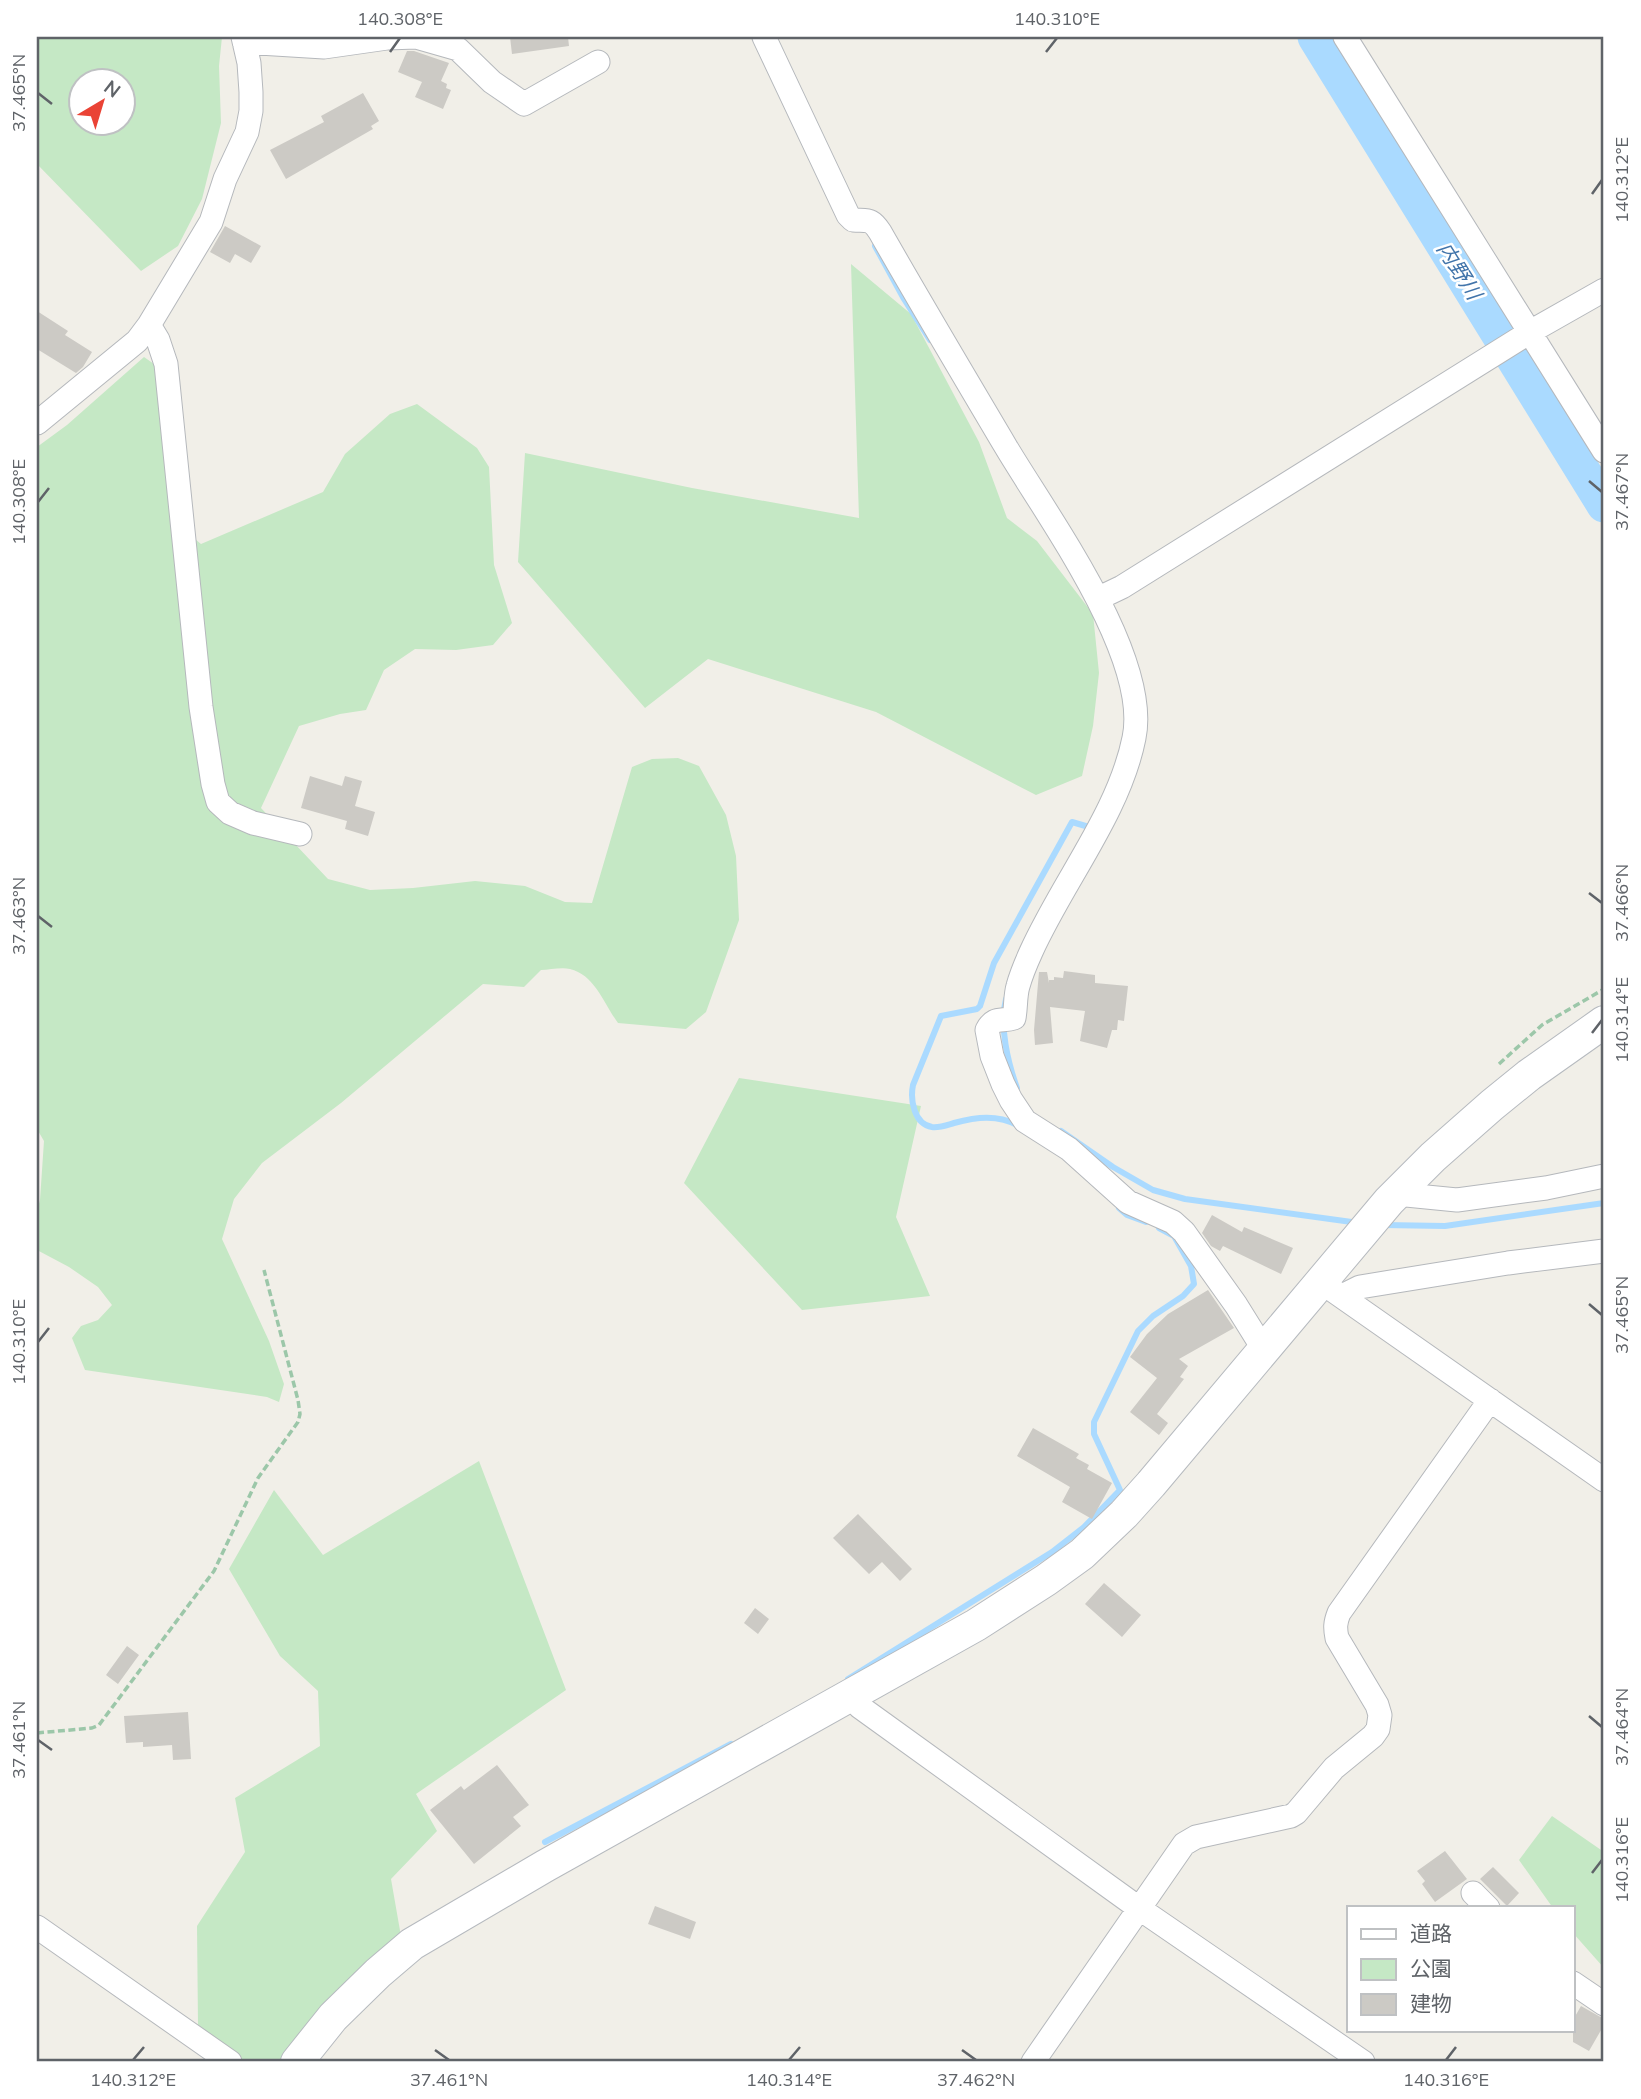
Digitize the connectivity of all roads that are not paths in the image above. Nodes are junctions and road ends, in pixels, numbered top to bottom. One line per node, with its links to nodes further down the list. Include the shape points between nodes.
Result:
1 (764, 37): 10 (street, via 848,215 875,224)
2 (1345, 37): 7 (street)
3 (244, 40): 4 (street, via 324,47 416,37 458,49 492,82 524,104); 6 (street, via 251,92 247,132 211,222)
4 (598, 61)
5 (1604, 290): 7 (street)
6 (149, 325): 8 (street, via 137,341); 11 (street, via 166,364 201,707 218,803 253,823)
7 (1530, 332): 9 (street); 10 (street)
8 (37, 423)
9 (1604, 451)
10 (1099, 598): 17 (street, via 1134,695 1137,715 1128,764 1032,951 1017,987 1014,1018 998,1019 987,1030 992,1056 1010,1100 1025,1121 1069,1149 1128,1202 1174,1222 1184,1232)
11 (300, 834)
12 (1604, 1022): 14 (street, via 1529,1074)
13 (1604, 1176): 14 (street, via 1457,1200)
14 (1396, 1194): 16 (street)
15 (1604, 1251): 16 (street)
16 (1331, 1290): 17 (street); 18 (street)
17 (1264, 1350): 20 (street, via 1151,1484 1082,1553 976,1625)
18 (1490, 1400): 19 (street); 21 (street, via 1336,1621 1337,1638 1377,1705 1378,1729 1334,1768 1291,1816 1190,1839)
19 (1604, 1480)
20 (850, 1696): 21 (street); 26 (street, via 412,1944 333,2017)
21 (1140, 1909): 27 (street); 28 (street)
22 (37, 1927): 25 (street)
23 (1574, 1984): 24 (street)
24 (1604, 2004)
25 (230, 2062)
26 (297, 2062)
27 (1033, 2062)
28 (1363, 2062)

